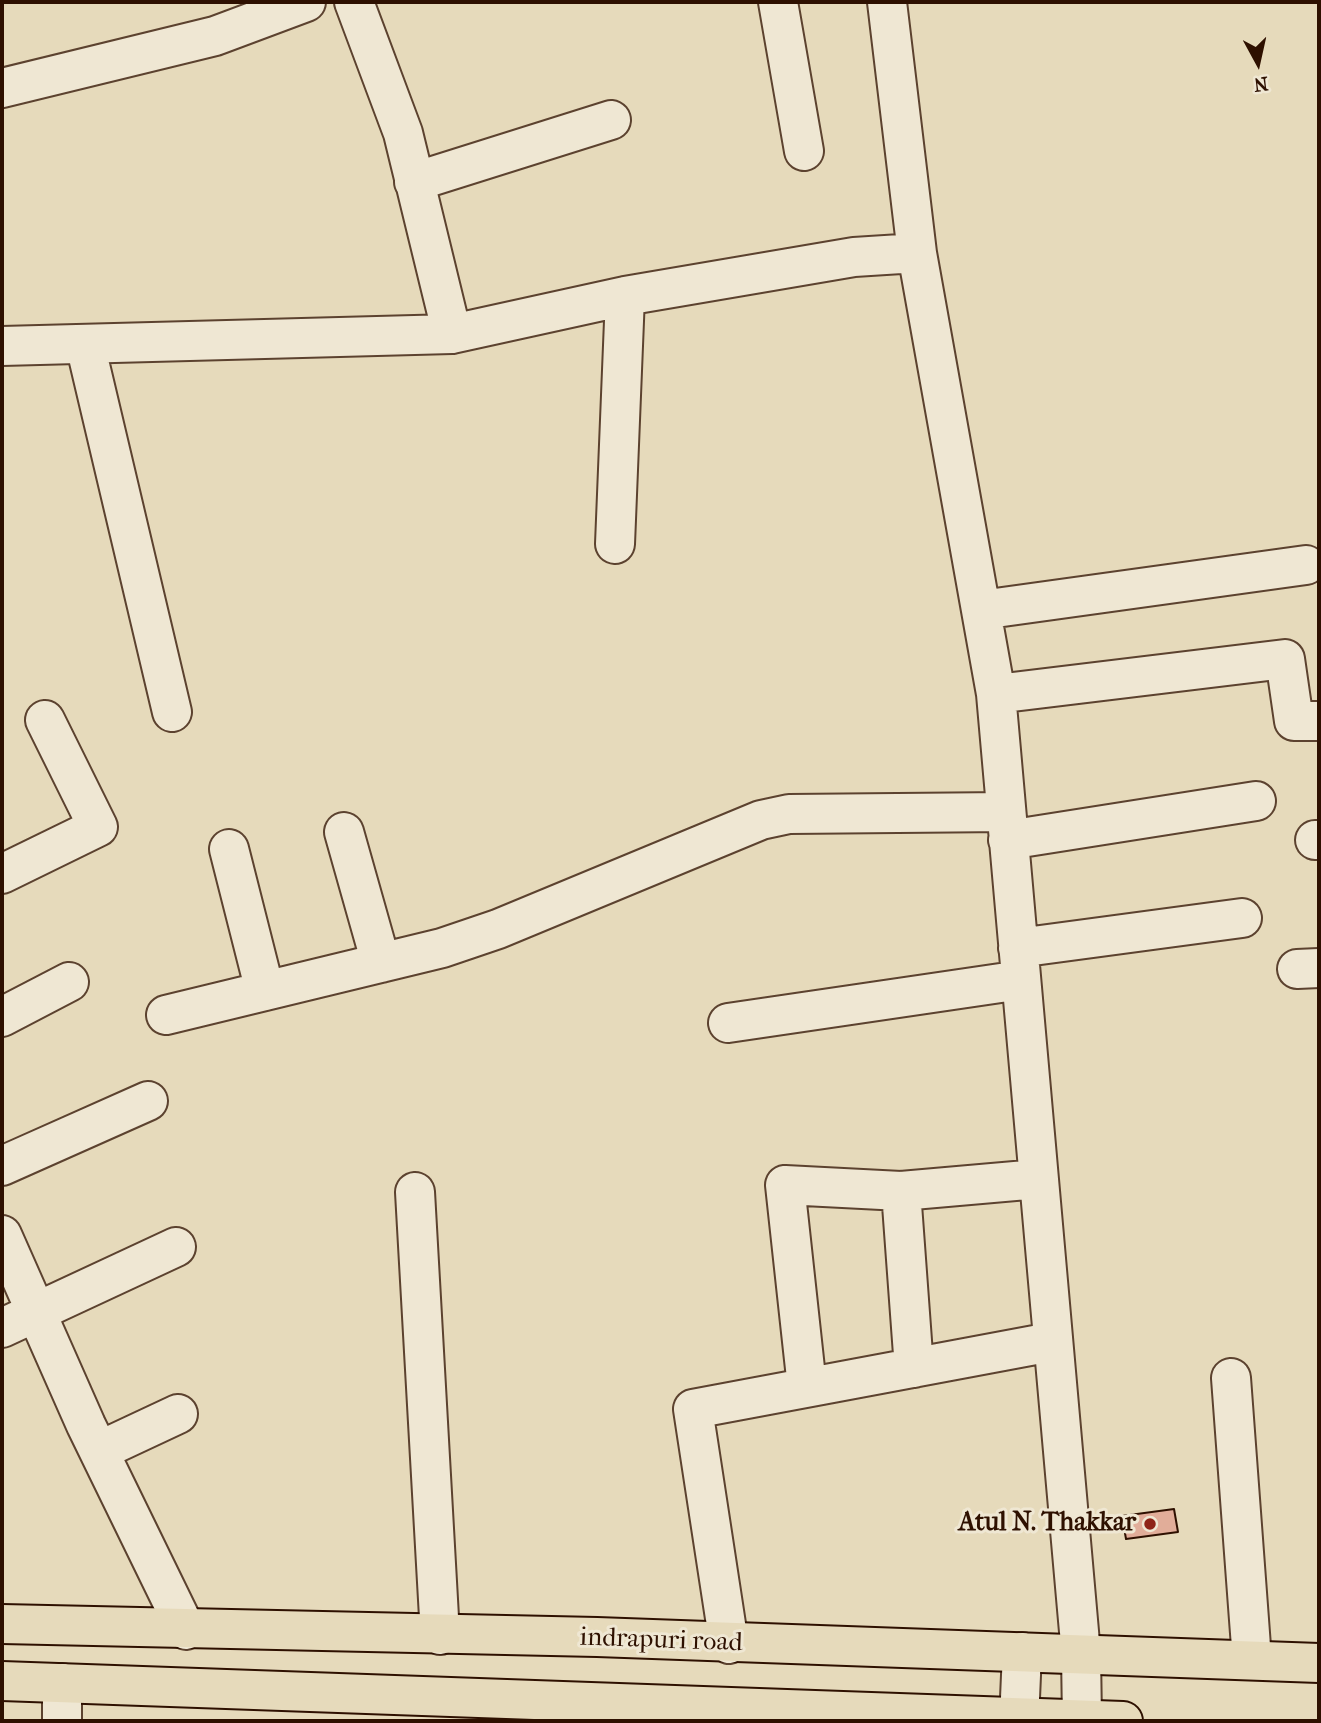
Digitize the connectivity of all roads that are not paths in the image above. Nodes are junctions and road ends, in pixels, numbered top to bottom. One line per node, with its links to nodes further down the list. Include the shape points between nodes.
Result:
1 (306, 2): 5 (street, via 215,36)
2 (354, 2): 8 (street, via 403,133)
3 (778, 2): 7 (street)
4 (887, 2): 9 (street)
5 (2, 88)
6 (611, 120): 8 (street)
7 (804, 151)
8 (414, 182): 11 (street)
9 (918, 254): 10 (street, via 854,257); 16 (street)
10 (625, 296): 11 (street); 14 (street)
11 (452, 334): 12 (street)
12 (85, 344): 13 (street); 18 (street)
13 (2, 346)
14 (615, 544)
15 (1307, 565): 16 (street)
16 (981, 610): 17 (street)
17 (996, 694): 20 (street, via 1285,659 1294,721); 22 (street)
18 (172, 712)
19 (46, 720): 25 (street, via 98,827)
20 (1319, 721)
21 (1255, 801): 22 (street)
22 (1007, 826): 27 (street, via 789,814 761,820 498,929); 28 (street)
23 (344, 832): 27 (street)
24 (229, 849): 30 (street)
25 (2, 874)
26 (1242, 918): 28 (street)
27 (381, 963): 30 (street)
28 (1019, 965): 33 (street); 36 (street)
29 (69, 982): 32 (street)
30 (265, 991): 31 (street)
31 (166, 1015)
32 (2, 1017)
33 (728, 1023)
34 (148, 1101): 35 (street)
35 (2, 1166)
36 (1038, 1179): 37 (street); 43 (street)
37 (901, 1191): 44 (street); 46 (street, via 785,1185)
38 (415, 1192): 51 (street)
39 (2, 1235): 41 (street)
40 (176, 1247): 41 (street)
41 (36, 1312): 42 (street); 48 (street)
42 (2, 1328)
43 (1051, 1342): 44 (street); 54 (street)
44 (914, 1368): 46 (street)
45 (1231, 1378): 55 (street)
46 (807, 1387): 52 (street, via 693,1409)
47 (178, 1414): 48 (street)
48 (99, 1451): 50 (street)
49 (2, 1624): 50 (main road, indrapuri road)
50 (186, 1630): 51 (main road, indrapuri road)
51 (440, 1635): 52 (main road, indrapuri road)
52 (729, 1644): 53 (main road, indrapuri road)
53 (1022, 1652): 54 (main road, indrapuri road); 60 (street)
54 (1081, 1654): 55 (main road, indrapuri road); 61 (street)
55 (1252, 1660): 56 (main road, indrapuri road)
56 (1319, 1663)
57 (2, 1681): 58 (main road)
58 (62, 1684): 59 (main road); 62 (street)
59 (701, 1713): 60 (main road)
60 (1019, 1720): 61 (main road)
61 (1082, 1720): 63 (main road)
62 (62, 1721)
63 (1123, 1721)

